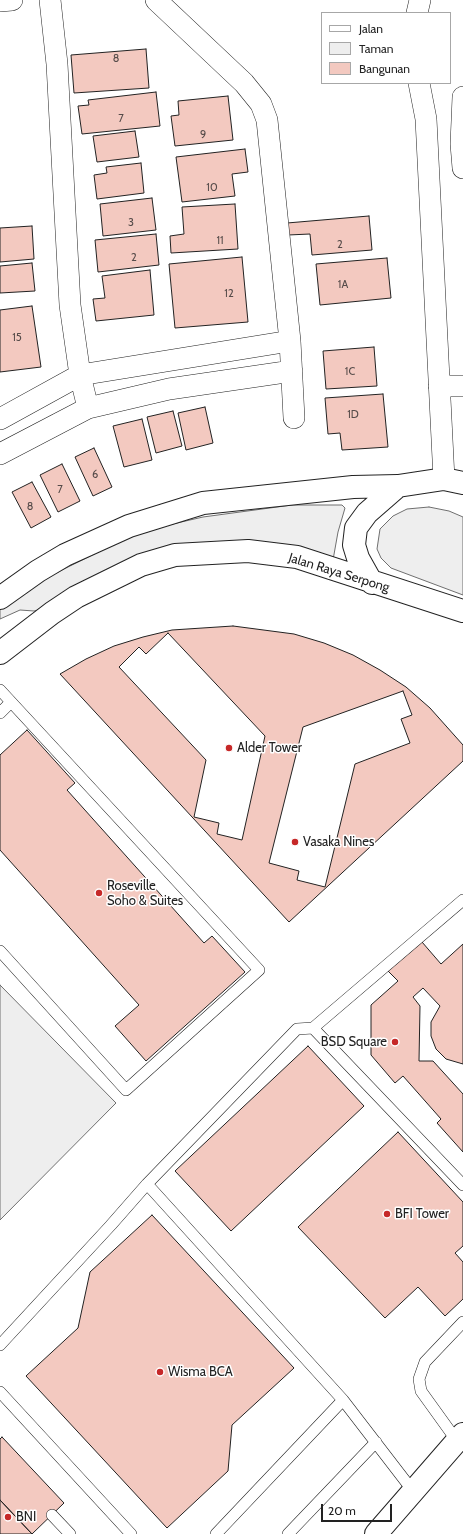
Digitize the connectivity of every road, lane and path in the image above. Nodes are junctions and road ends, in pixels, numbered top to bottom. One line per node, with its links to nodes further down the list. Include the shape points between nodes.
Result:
1 (12, 0): 5 (street)
2 (50, 0): 12 (street, via 57,64 70,305)
3 (156, 0): 10 (street, via 244,83 261,104 267,120)
4 (420, 0): 6 (street)
5 (0, 1)
6 (417, 12)
7 (419, 84): 13 (street, via 426,112)
8 (463, 97): 9 (street)
9 (463, 168)
10 (290, 341): 11 (street); 12 (street)
11 (292, 371): 15 (street, via 169,389); 16 (street)
12 (80, 375): 15 (street); 17 (street)
13 (439, 386): 14 (street); 19 (street)
14 (463, 386)
15 (88, 408): 18 (street)
16 (294, 418)
17 (0, 419)
18 (0, 454)
19 (453, 481): 20 (main road)
20 (398, 486): 21 (main road, via 372,508 356,528 354,545); 22 (main road, via 353,487 202,503 159,515 65,555)
21 (372, 583): 23 (main road, Jalan Raya Serpong); 24 (main road, Jalan Raya Serpong, via 297,557 248,551 175,555 141,565 76,597)
22 (0, 598)
23 (463, 611)
24 (0, 653)
25 (0, 690): 26 (lane)
26 (12, 702): 27 (lane); 29 (lane, via 259,970 126,1090)
27 (0, 713)
28 (463, 900): 30 (lane)
29 (0, 951)
30 (313, 1028): 31 (lane, via 297,1029); 32 (lane)
31 (147, 1184): 34 (lane); 36 (lane)
32 (463, 1185)
33 (463, 1322): 37 (lane, via 425,1362 419,1379 421,1391)
34 (0, 1345)
35 (0, 1392): 42 (lane)
36 (343, 1400): 38 (lane); 43 (lane)
37 (460, 1438): 39 (main road)
38 (376, 1442): 39 (lane); 44 (lane)
39 (413, 1491): 45 (main road)
40 (52, 1515): 41 (lane)
41 (70, 1534)
42 (131, 1534)
43 (216, 1534)
44 (288, 1534)
45 (376, 1534)

